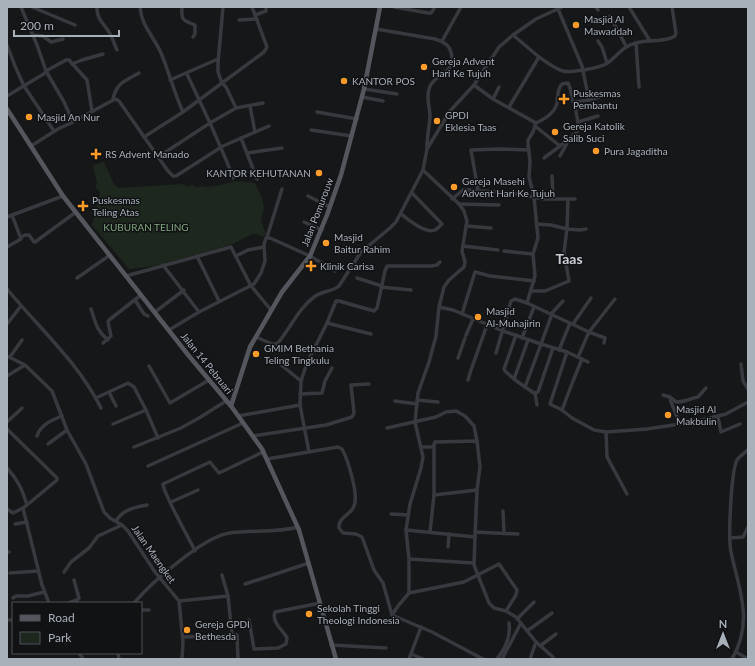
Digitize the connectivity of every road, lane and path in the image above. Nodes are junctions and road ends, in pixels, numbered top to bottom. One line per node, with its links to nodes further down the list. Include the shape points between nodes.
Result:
1 (21, 7): 23 (street)
2 (32, 7): 20 (street)
3 (97, 7): 32 (street, via 100,20 110,33)
4 (140, 7): 42 (street, via 144,22 160,52)
5 (182, 7): 24 (street, via 183,20 195,25)
6 (223, 7): 35 (street)
7 (252, 7): 18 (street)
8 (266, 7): 18 (street, via 266,11)
9 (380, 7): 21 (main road, Jalan Pomurouw)
10 (394, 7): 15 (street)
11 (435, 7): 15 (street, via 431,13)
12 (460, 7): 27 (street)
13 (629, 7): 28 (street)
14 (672, 7): 28 (street, via 675,36)
15 (403, 8)
16 (560, 8): 22 (street); 38 (street)
17 (610, 16): 31 (street)
18 (256, 17): 19 (street); 43 (street, via 267,44 266,49)
19 (239, 20)
20 (75, 25)
21 (376, 29): 27 (street); 48 (main road, Jalan Pomurouw)
22 (513, 35): 34 (street); 44 (street, via 499,47)
23 (33, 36): 25 (street, via 43,36 51,42); 39 (street)
24 (193, 37)
25 (63, 39)
26 (598, 40): 36 (street)
27 (442, 41): 85 (street, via 450,48 452,59 448,71 432,83 428,91 430,117)
28 (650, 41): 29 (street)
29 (636, 43): 31 (street); 47 (street)
30 (7, 45): 45 (street)
31 (626, 46): 36 (street)
32 (117, 50)
33 (103, 54): 37 (street)
34 (538, 56): 38 (street, via 563,72); 61 (street)
35 (218, 58): 41 (street); 43 (street, via 218,72)
36 (607, 63): 38 (street)
37 (72, 64): 39 (street, via 66,60); 64 (street, via 86,80)
38 (583, 70): 56 (street)
39 (46, 72): 45 (street); 69 (street)
40 (139, 73): 53 (street, via 119,85)
41 (188, 74): 42 (street); 55 (street)
42 (170, 80): 65 (street)
43 (222, 83): 55 (street); 62 (street)
44 (474, 85): 54 (street); 85 (street, via 450,111)
45 (24, 86): 51 (street); 75 (street)
46 (499, 87): 54 (street)
47 (639, 87)
48 (364, 89): 49 (street); 52 (main road, Jalan Pomurouw)
49 (397, 94)
50 (607, 95): 56 (street)
51 (7, 96)
52 (362, 97): 57 (street); 68 (main road, Jalan Pomurouw)
53 (113, 99): 64 (street); 78 (street, via 118,101)
54 (493, 99): 61 (street)
55 (198, 100): 65 (street); 71 (street)
56 (589, 100): 58 (street)
57 (383, 101)
58 (574, 102): 70 (street); 72 (street, via 570,85 562,84 554,110)
59 (263, 103): 60 (street)
60 (250, 106): 62 (street); 76 (street)
61 (508, 107): 72 (street)
62 (236, 108): 71 (street)
63 (7, 109): 81 (main road, Jalan 14 Pebruari)
64 (92, 111): 69 (street)
65 (183, 112): 78 (street)
66 (317, 112): 68 (street)
67 (598, 116): 70 (street)
68 (356, 119): 77 (main road, Jalan Pomurouw)
69 (73, 122): 75 (street)
70 (578, 122): 80 (street, via 577,132)
71 (210, 123): 83 (street); 89 (street)
72 (536, 124): 82 (street); 86 (street, via 528,140)
73 (269, 126): 76 (street)
74 (311, 130): 77 (street)
75 (54, 131): 81 (street)
76 (254, 132): 79 (street)
77 (352, 136): 107 (main road, Jalan Pomurouw)
78 (144, 137): 89 (street)
79 (241, 138): 83 (street); 87 (street)
80 (569, 140): 82 (street); 88 (street)
81 (31, 146): 98 (main road, Jalan 14 Pebruari)
82 (560, 146): 90 (street)
83 (221, 148): 89 (street, via 174,177); 93 (street)
84 (282, 148): 87 (street)
85 (427, 149): 91 (street)
86 (529, 150): 96 (street, via 470,151); 100 (street)
87 (247, 154): 94 (street)
88 (560, 156)
89 (158, 157)
90 (544, 158)
91 (423, 170): 97 (street); 101 (street)
92 (552, 176): 102 (street)
93 (233, 178)
94 (257, 179)
95 (282, 189): 120 (street)
96 (478, 190): 100 (street); 101 (street, via 464,190)
97 (412, 193): 109 (street); 109 (street, via 442,224 430,231)
98 (63, 196): 108 (main road, Jalan 14 Pebruari); 110 (street)
99 (308, 196): 107 (street)
100 (534, 197): 102 (street); 113 (street)
101 (452, 199): 105 (street)
102 (553, 199): 103 (street)
103 (568, 199): 104 (street); 116 (street)
104 (576, 199)
105 (459, 204): 106 (street); 114 (street, via 464,211)
106 (499, 204)
107 (330, 207): 117 (main road, Jalan Pomurouw)
108 (76, 212): 119 (street, via 35,242 29,235); 127 (main road, Jalan 14 Pebruari)
109 (401, 214): 171 (street, via 390,228 361,252 337,288 322,292 305,304 277,344)
110 (12, 215): 111 (street); 119 (street)
111 (7, 217)
112 (304, 222): 117 (street)
113 (536, 224): 116 (street); 126 (street, via 538,240)
114 (466, 226): 115 (street); 121 (street)
115 (491, 228)
116 (567, 229): 118 (street); 143 (street, via 564,252 569,281 547,291)
117 (322, 230): 130 (main road, Jalan Pomurouw)
118 (586, 230)
119 (21, 237): 122 (street)
120 (268, 238): 123 (street, via 264,240); 130 (street)
121 (462, 246): 124 (street); 153 (street, via 465,265 447,283)
122 (7, 247)
123 (264, 247): 129 (street, via 248,250); 138 (street, via 263,268)
124 (498, 250)
125 (504, 251): 126 (street)
126 (533, 254): 137 (street, via 536,271)
127 (110, 255): 134 (main road, Jalan 14 Pebruari); 135 (street)
128 (197, 256): 129 (street, via 229,246); 132 (street); 148 (street)
129 (236, 256): 138 (street)
130 (310, 256): 133 (street); 155 (main road, Jalan Pomurouw)
131 (440, 262): 139 (street, via 431,266 389,265)
132 (163, 265): 134 (street); 141 (street)
133 (335, 271)
134 (126, 276): 144 (main road, Jalan 14 Pebruari)
135 (77, 278)
136 (357, 278): 139 (street)
137 (534, 281): 143 (street); 158 (street, via 475,272)
138 (252, 286): 148 (street); 155 (street)
139 (381, 287): 142 (street); 162 (street, via 376,310 337,300)
140 (7, 289): 151 (street)
141 (184, 290): 156 (street); 157 (street)
142 (411, 290)
143 (531, 291): 150 (street)
144 (141, 295): 147 (street); 156 (main road, Jalan 14 Pebruari)
145 (591, 298): 163 (street)
146 (616, 299): 168 (street)
147 (135, 300): 160 (street); 174 (street, via 108,320 111,335)
148 (219, 301): 157 (street)
149 (563, 301): 159 (street)
150 (527, 303): 152 (street); 167 (street, via 512,300)
151 (21, 306): 164 (street); 218 (street, via 56,343 90,388)
152 (534, 306): 159 (street); 172 (street)
153 (439, 307): 158 (street); 210 (street, via 436,336)
154 (91, 309): 174 (street, via 96,327)
155 (271, 310): 171 (main road, Jalan Pomurouw)
156 (155, 312): 166 (main road, Jalan 14 Pebruari)
157 (199, 312): 166 (street)
158 (462, 314): 161 (street)
159 (551, 314): 163 (street); 178 (street)
160 (148, 316)
161 (471, 319): 165 (street); 184 (street)
162 (328, 323): 169 (street); 196 (street, via 309,359)
163 (571, 323): 168 (street); 180 (street)
164 (7, 324)
165 (487, 325): 167 (street); 195 (street)
166 (169, 330): 194 (main road, Jalan 14 Pebruari)
167 (503, 331): 170 (street); 182 (street)
168 (589, 332): 176 (street, via 605,338); 185 (street)
169 (371, 334)
170 (516, 335): 172 (street); 193 (street, via 504,369)
171 (256, 337): 204 (main road, Jalan Pomurouw, via 245,359)
172 (522, 338): 175 (street)
173 (22, 340): 183 (street)
174 (108, 340): 177 (street)
175 (528, 340): 178 (street); 193 (street)
176 (604, 343)
177 (103, 344)
178 (541, 344): 179 (street); 198 (street)
179 (553, 348): 180 (street); 202 (street, via 538,392)
180 (559, 350): 181 (street)
181 (567, 352): 185 (street); 220 (street, via 550,402)
182 (496, 353)
183 (8, 357): 189 (street, Jalan Maengket)
184 (458, 358)
185 (580, 358): 186 (street); 220 (street)
186 (588, 362)
187 (280, 364): 196 (street)
188 (741, 364): 200 (street, via 743,381)
189 (25, 365): 192 (street); 221 (street, Jalan Maengket, via 52,391)
190 (149, 366): 194 (street, via 171,403)
191 (332, 368): 203 (street, via 322,393)
192 (7, 376)
193 (514, 379): 198 (street)
194 (209, 380): 208 (main road, Jalan 14 Pebruari)
195 (468, 380)
196 (301, 381): 203 (street)
197 (369, 384): 232 (street, via 351,386 353,416 332,424)
198 (525, 387): 202 (street)
199 (706, 388): 207 (street, via 698,397 680,403)
200 (748, 389)
201 (109, 392): 206 (street); 215 (street); 219 (street, via 129,383 134,387)
202 (535, 393): 214 (street)
203 (300, 394): 213 (street)
204 (235, 395): 208 (main road); 216 (main road, Jalan Pomurouw)
205 (663, 395): 207 (street)
206 (98, 397)
207 (671, 398): 228 (street)
208 (225, 400): 216 (main road, Jalan 14 Pebruari); 237 (street, via 199,418)
209 (395, 402): 210 (street)
210 (417, 402): 211 (street); 225 (street)
211 (438, 402)
212 (748, 402): 223 (street)
213 (300, 405): 222 (street); 232 (street)
214 (537, 405)
215 (116, 406)
216 (231, 406): 222 (main road, Jalan 14 Pebruari)
217 (22, 408): 224 (street)
218 (101, 408)
219 (146, 410): 227 (street); 237 (street)
220 (562, 410): 234 (street, via 591,429)
221 (62, 416): 233 (street, Jalan Maengket); 235 (street, via 46,423)
222 (238, 416): 226 (main road, Jalan 14 Pebruari)
223 (718, 417): 228 (street); 229 (street, via 721,432)
224 (7, 422)
225 (415, 422): 230 (street); 238 (street, via 456,411 471,422 475,428); 242 (street)
226 (243, 423): 236 (main road, Jalan 14 Pebruari); 249 (street)
227 (113, 424)
228 (680, 424): 234 (street)
229 (740, 424)
230 (388, 428)
231 (7, 429): 257 (street, via 58,478)
232 (304, 429): 236 (street); 245 (street)
233 (67, 430): 239 (street); 262 (street, Jalan Maengket, via 83,456 102,508 106,515)
234 (606, 432): 253 (street, via 608,457)
235 (37, 436)
236 (253, 436): 244 (main road, Jalan 14 Pebruari)
237 (158, 438): 241 (street)
238 (477, 441): 240 (street, via 434,442); 252 (street, via 480,467)
239 (48, 444)
240 (434, 446): 242 (street); 254 (street)
241 (134, 447)
242 (422, 447): 261 (street, via 421,468)
243 (748, 450): 246 (street)
244 (264, 452): 248 (main road, Jalan 14 Pebruari); 255 (street, via 219,473 210,462 167,482 163,486)
245 (309, 452): 248 (street); 302 (street, via 339,447 343,450 353,482 355,502 352,510 340,522 339,528 343,533 362,537 374,571 383,583)
246 (743, 455): 247 (street); 274 (street, via 736,462 732,477)
247 (748, 458)
248 (267, 459): 266 (main road, Jalan 14 Pebruari)
249 (148, 466)
250 (7, 468): 257 (street, via 21,486)
251 (198, 490): 255 (street)
252 (477, 490): 254 (street); 273 (street)
253 (627, 494)
254 (434, 495): 269 (street)
255 (171, 502): 276 (street)
256 (147, 505): 262 (street, via 120,514)
257 (25, 506): 258 (street, via 13,513); 263 (street)
258 (7, 509)
259 (503, 511): 271 (street)
260 (391, 514): 261 (street)
261 (408, 515): 268 (street)
262 (116, 521): 265 (street, Jalan Maengket)
263 (27, 522): 264 (street); 280 (street)
264 (16, 524)
265 (122, 525): 281 (street, via 98,536); 285 (street, Jalan Maengket, via 136,540)
266 (298, 527): 276 (street, via 225,534); 278 (main road, Jalan 14 Pebruari)
267 (748, 527): 274 (street, via 744,536)
268 (406, 530): 269 (street); 277 (street)
269 (430, 532): 270 (street)
270 (452, 534): 273 (street); 275 (street)
271 (504, 534): 272 (street); 273 (street)
272 (518, 534)
273 (475, 535): 279 (street)
274 (733, 538): 308 (street, via 731,552 742,599)
275 (448, 547)
276 (195, 551): 285 (street)
277 (409, 559): 279 (street); 289 (street)
278 (309, 563): 287 (street); 297 (main road, Jalan 14 Pebruari)
279 (474, 563): 284 (street)
280 (38, 571): 282 (street); 288 (street)
281 (64, 572)
282 (10, 573)
283 (222, 575): 290 (street)
284 (478, 576): 289 (street, via 456,584); 300 (street, via 490,605); 300 (street, via 500,564 518,591)
285 (159, 578): 292 (street, Jalan Maengket); 295 (street)
286 (74, 580): 294 (street, via 79,598)
287 (245, 584)
288 (44, 592): 291 (street); 293 (street)
289 (409, 593): 302 (street)
290 (228, 596): 292 (street); 312 (street)
291 (13, 598)
292 (179, 601): 313 (street)
293 (49, 602)
294 (72, 602)
295 (135, 602)
296 (534, 602): 303 (street)
297 (320, 603): 304 (street, via 275,612 274,620 288,640 280,648 254,649); 315 (main road, Jalan 14 Pebruari)
298 (142, 610): 299 (street)
299 (149, 610)
300 (506, 611): 303 (street)
301 (552, 613): 310 (street)
302 (392, 615): 307 (street)
303 (517, 619): 306 (street)
304 (249, 620)
305 (508, 623): 327 (street, via 510,632 505,647)
306 (521, 623): 310 (street); 328 (street)
307 (421, 627): 319 (street); 326 (street)
308 (742, 630): 309 (street); 318 (street)
309 (748, 630)
310 (527, 631): 314 (street)
311 (556, 634): 316 (street)
312 (232, 635): 313 (street); 322 (street, via 238,636)
313 (183, 637): 321 (street)
314 (536, 642): 316 (street); 329 (street)
315 (331, 645): 317 (street); 323 (main road, Jalan 14 Pebruari)
316 (540, 646): 320 (street)
317 (386, 648)
318 (736, 652): 330 (street); 331 (street)
319 (411, 654): 324 (street); 325 (street)
320 (554, 658)
321 (182, 659)
322 (238, 659)
323 (336, 659)
324 (409, 659)
325 (423, 659)
326 (483, 659)
327 (496, 659)
328 (502, 659)
329 (530, 659)
330 (732, 659)
331 (748, 659)

